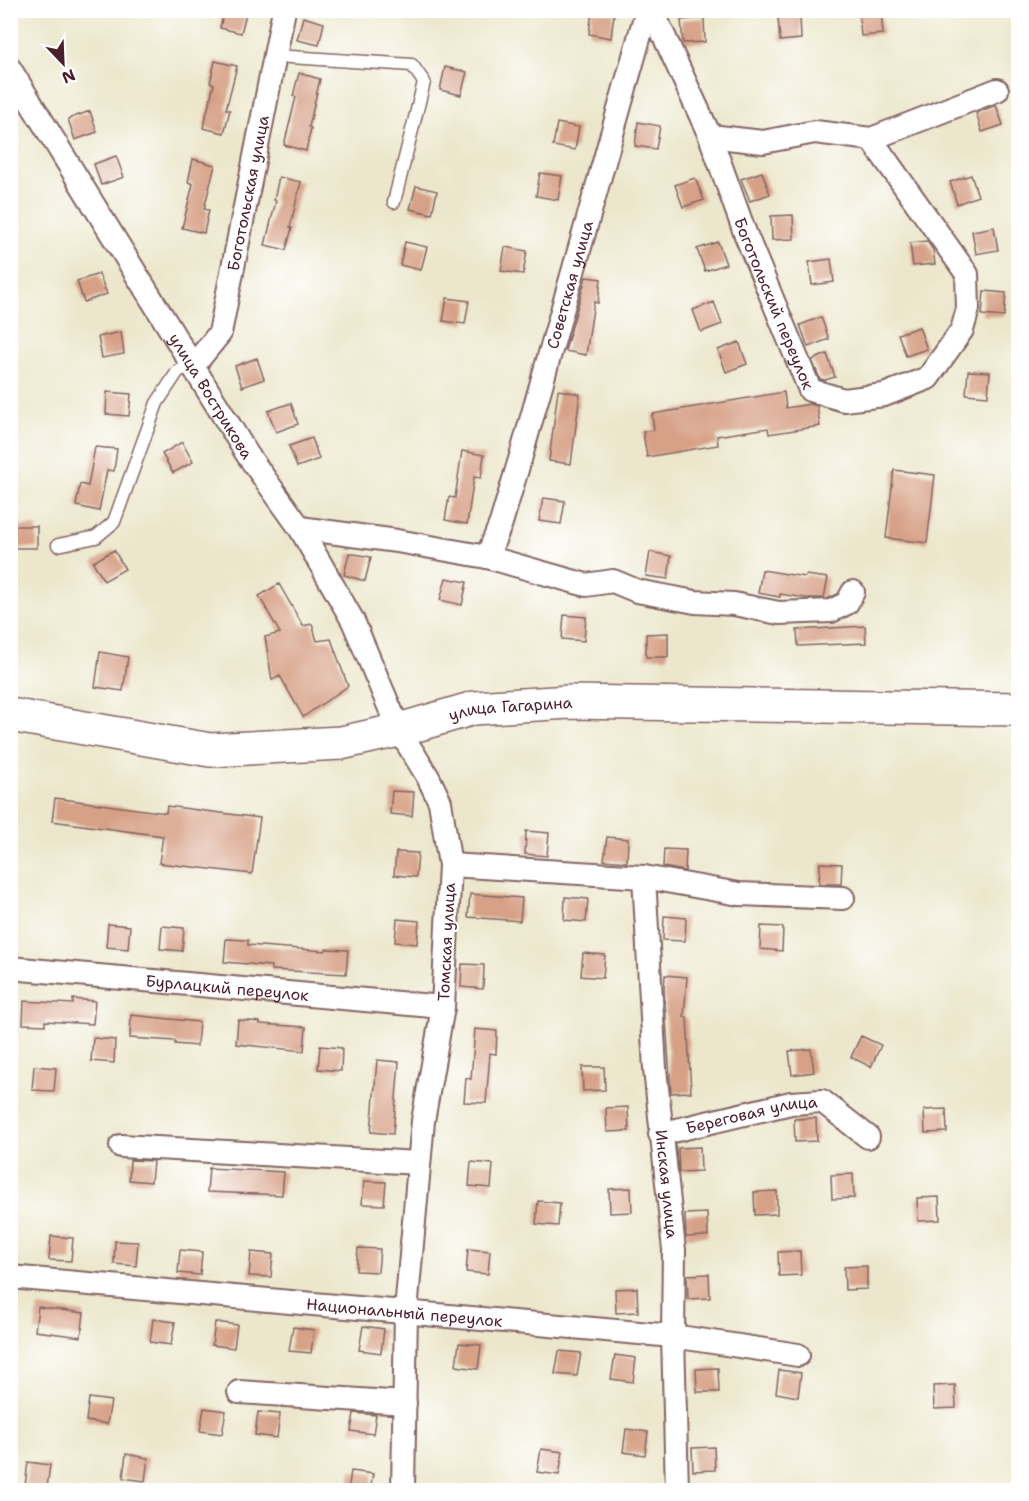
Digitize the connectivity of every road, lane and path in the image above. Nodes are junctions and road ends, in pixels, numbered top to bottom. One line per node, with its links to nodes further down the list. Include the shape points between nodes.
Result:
1 (284, 10): 4 (street, Боготольская улица)
2 (647, 10): 13 (street, Советская улица, via 521,456)
3 (652, 10): 7 (street, Боготольский переулок)
4 (275, 56): 9 (lane, via 412,65 424,82); 10 (street, Боготольская улица, via 220,333)
5 (10, 69): 10 (street, улица Вострикова)
6 (997, 90): 8 (street)
7 (710, 136): 8 (street, via 763,142 815,132); 8 (street, Боготольский переулок, via 810,390 844,400 884,395 928,378 962,330 968,309 967,274)
8 (871, 139)
9 (394, 202)
10 (194, 365): 11 (street, улица Вострикова, via 247,454); 12 (lane, via 178,371 157,403 114,522 96,537)
11 (300, 528): 13 (street); 17 (street, улица Вострикова, via 353,621)
12 (58, 545)
13 (487, 557): 14 (street, via 586,585 613,581 637,591 779,613 831,611 846,603)
14 (853, 592)
15 (1018, 709): 17 (main road, улица Гагарина, via 570,702 474,708)
16 (10, 715): 17 (main road, улица Гагарина, via 210,750 341,743)
17 (399, 730): 18 (street, Томская улица, via 440,802)
18 (450, 865): 19 (street); 22 (street, Томская улица)
19 (644, 877): 20 (street, via 739,894); 23 (street, Инская улица)
20 (843, 898)
21 (10, 968): 22 (street, Бурлацкий переулок)
22 (443, 1006): 26 (street, Томская улица)
23 (660, 1134): 24 (street, Береговая улица, via 791,1103 822,1101); 29 (street, Инская улица, via 674,1251)
24 (868, 1137)
25 (121, 1146): 26 (street)
26 (419, 1163): 28 (street, Томская улица)
27 (10, 1277): 28 (street, Национальный переулок)
28 (406, 1311): 29 (street, Национальный переулок); 32 (street, Томская улица)
29 (673, 1336): 30 (street, Национальный переулок); 34 (street, Инская улица)
30 (798, 1355)
31 (239, 1392): 32 (street)
32 (405, 1403): 33 (street, Томская улица)
33 (403, 1491)
34 (677, 1491)

